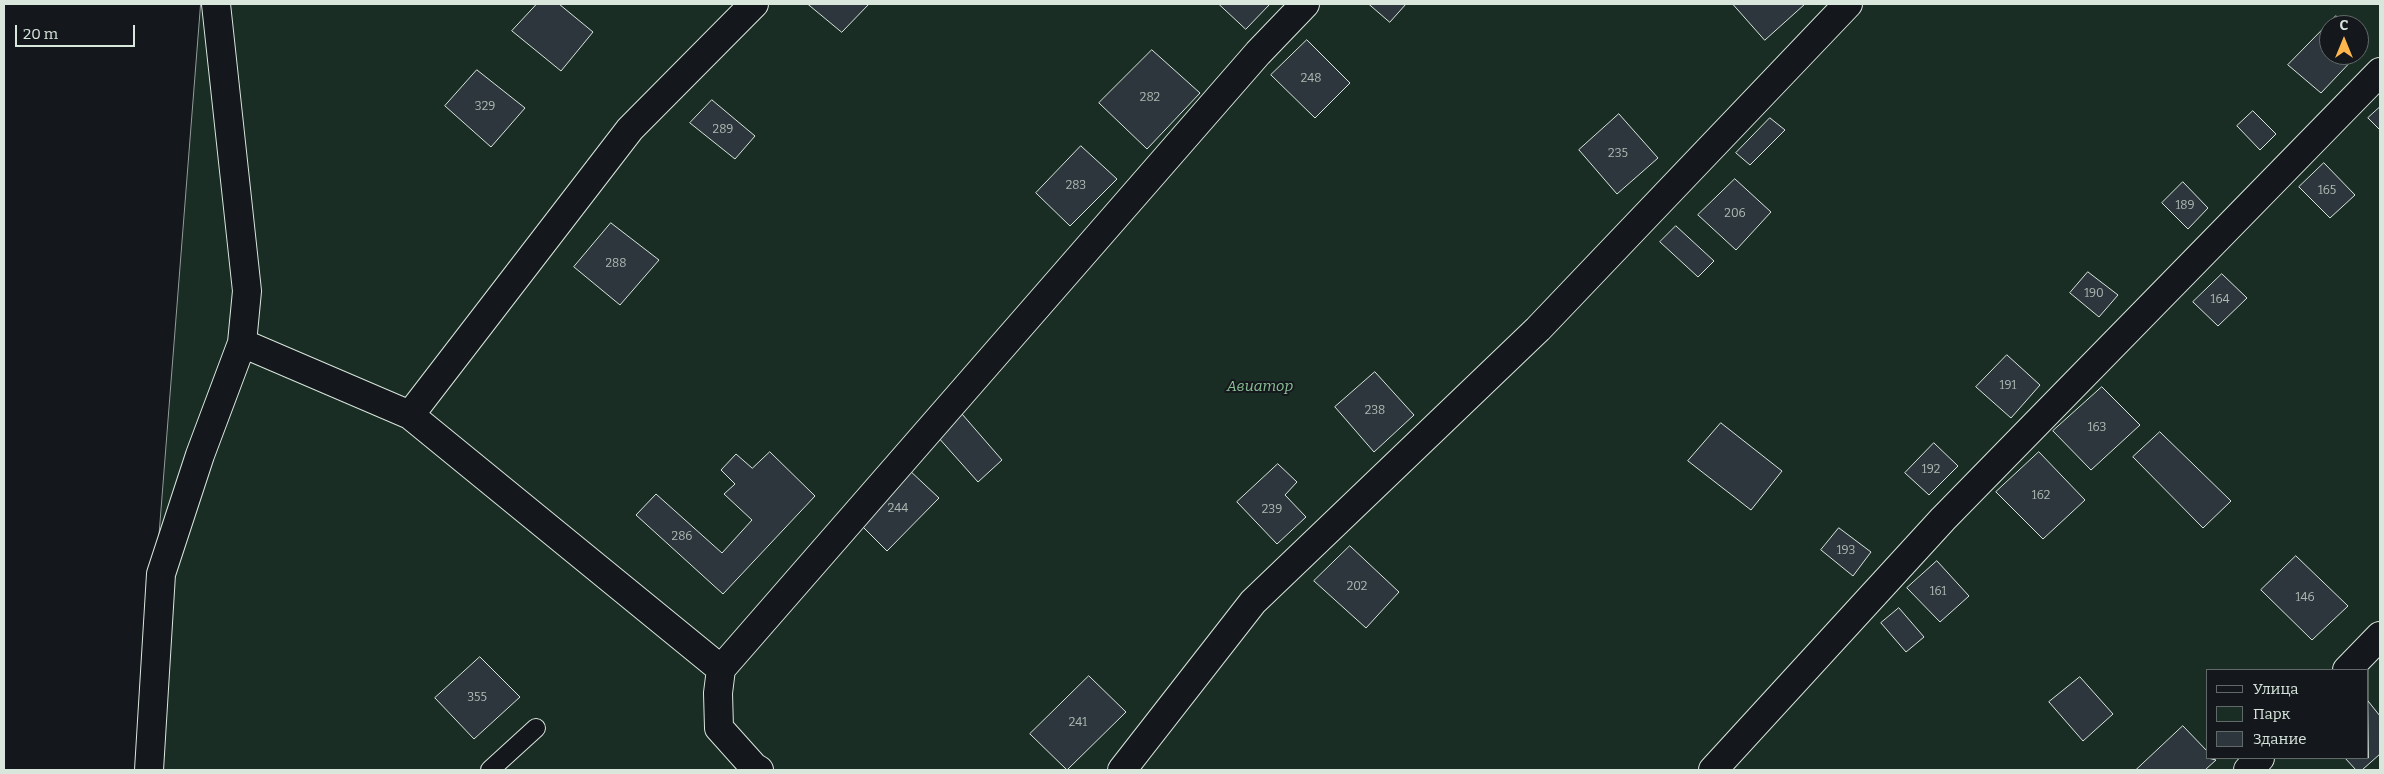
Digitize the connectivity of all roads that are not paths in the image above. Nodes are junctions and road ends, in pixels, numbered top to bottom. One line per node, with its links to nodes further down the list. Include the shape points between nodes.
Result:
1 (216, 4): 6 (street, via 247,291)
2 (754, 4): 7 (street, via 630,129)
3 (1305, 4): 9 (street, via 1258,53)
4 (1848, 4): 16 (street, via 1538,329 1253,602)
5 (2380, 72): 17 (street, via 1943,519)
6 (242, 343): 7 (street); 13 (street, via 160,574)
7 (410, 416): 9 (street)
8 (2380, 636): 10 (street)
9 (721, 669): 15 (street, via 719,728)
10 (2348, 669)
11 (536, 728): 14 (lane)
12 (2259, 759): 18 (street)
13 (149, 770)
14 (490, 770)
15 (759, 770)
16 (1122, 770)
17 (1713, 770)
18 (2248, 770)

